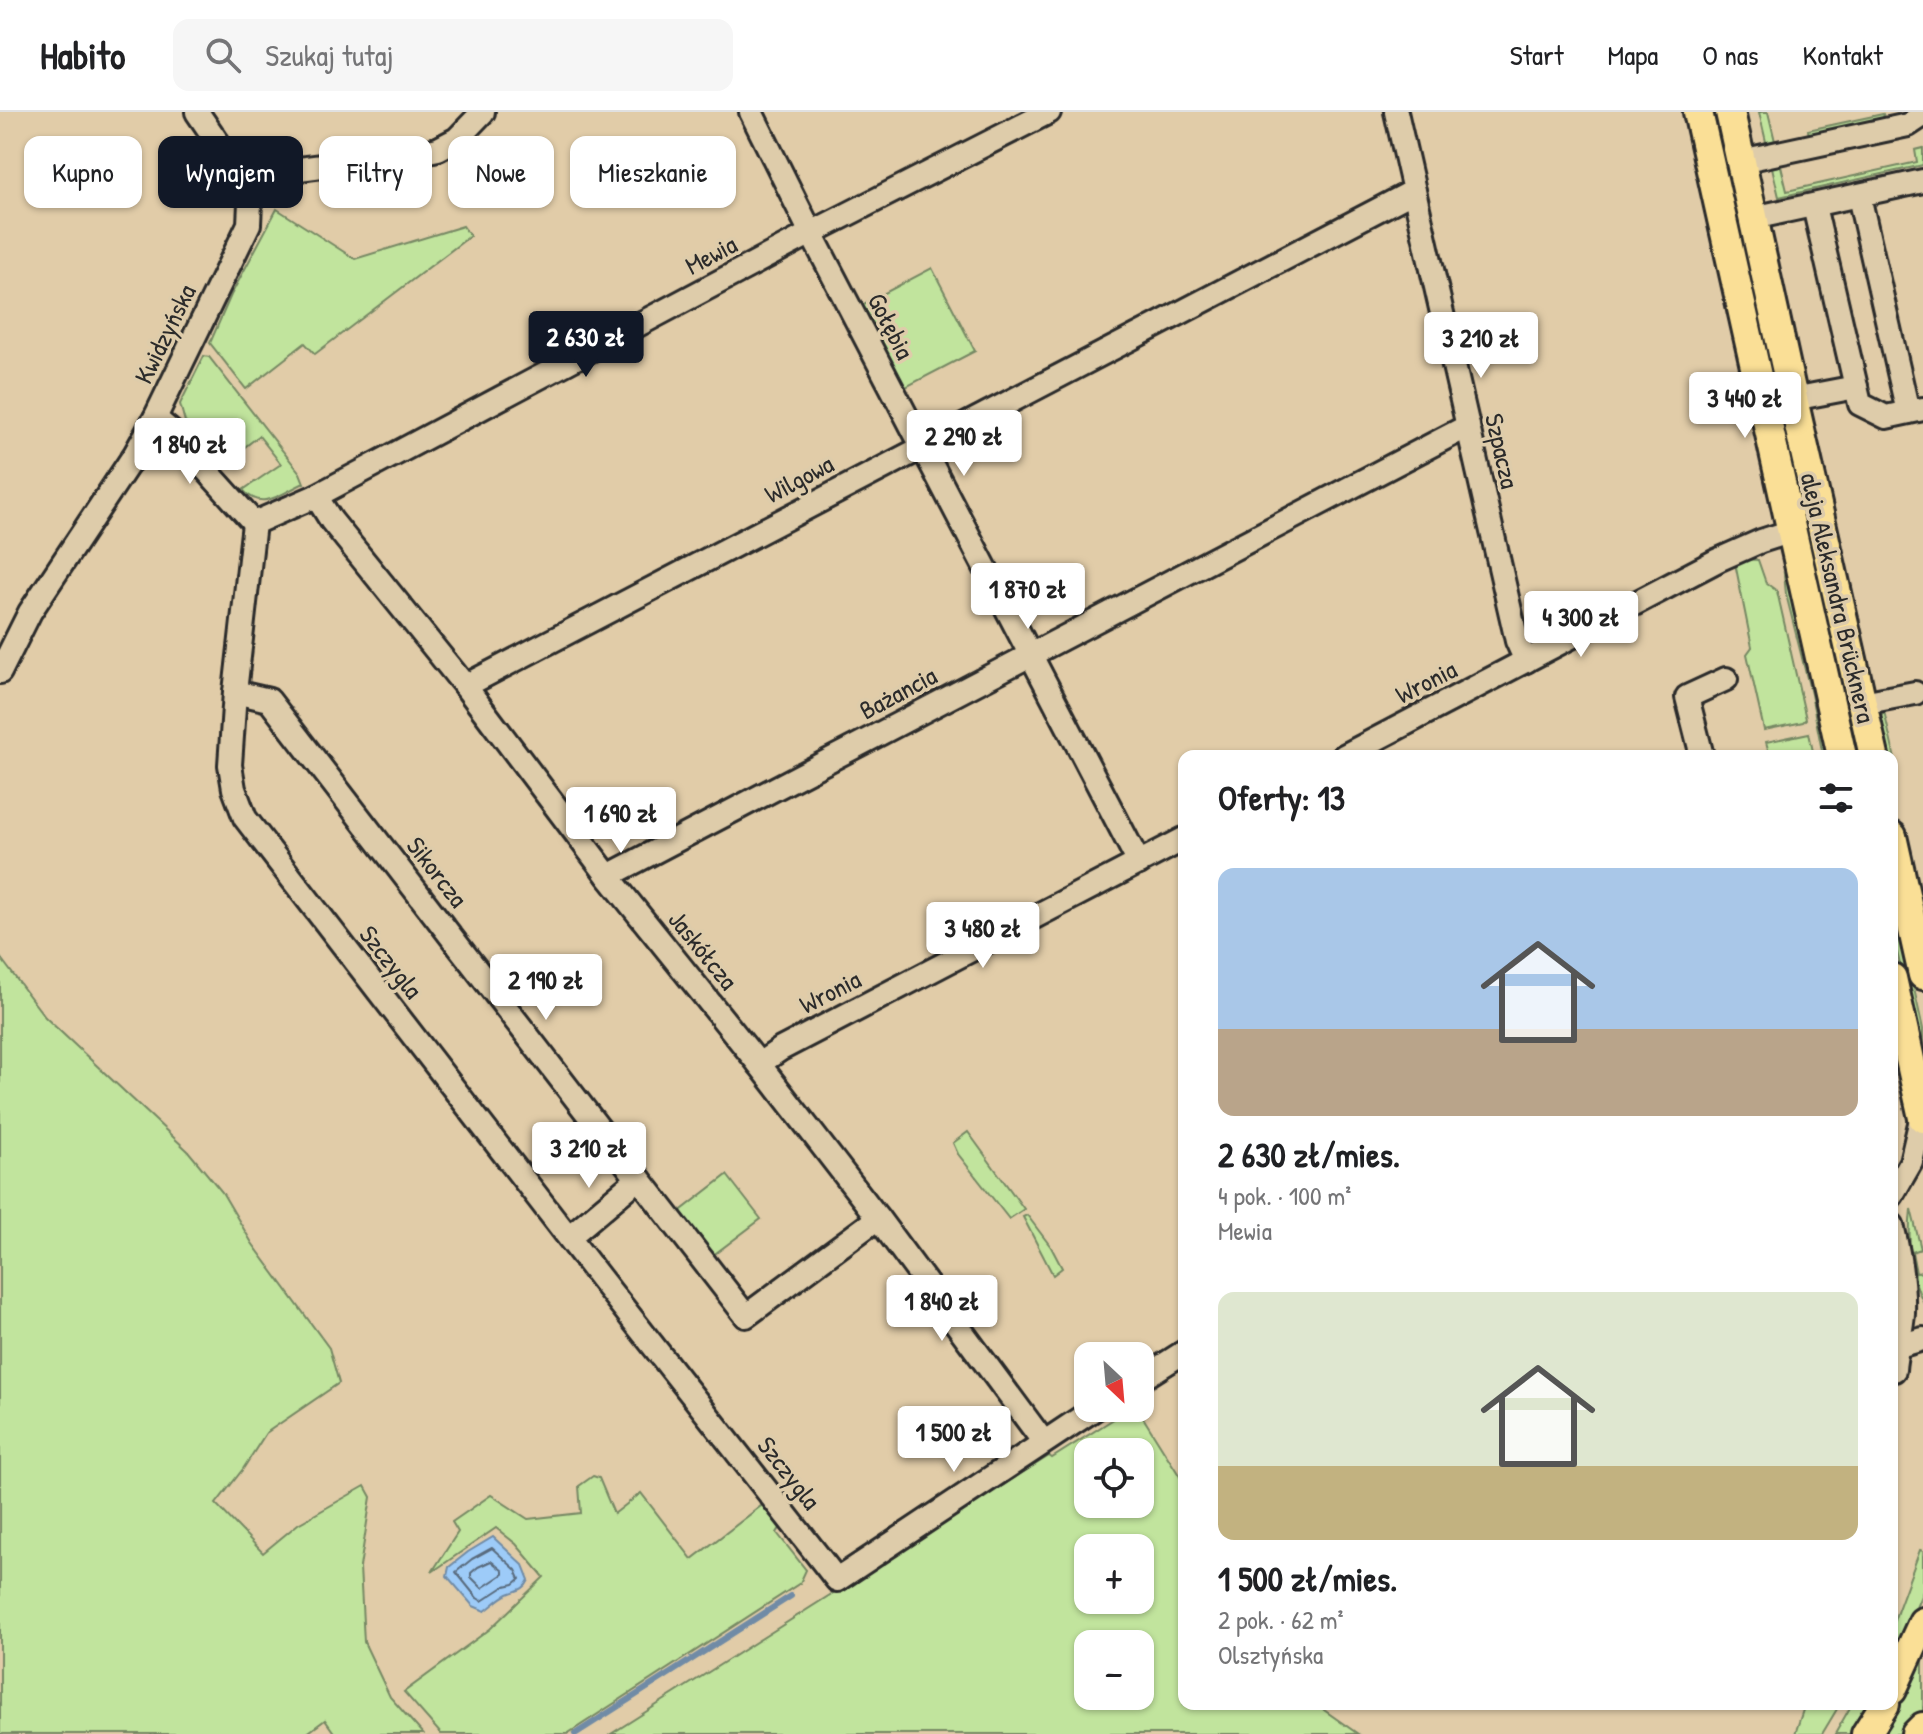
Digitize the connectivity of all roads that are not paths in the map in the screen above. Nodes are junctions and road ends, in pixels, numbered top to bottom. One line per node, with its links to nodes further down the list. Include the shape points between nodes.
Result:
1 (197, 112): 20 (street, Kwidzyńska, via 244,181 249,224)
2 (483, 112): 10 (street, via 457,139 438,149)
3 (751, 112): 16 (street, Gołębia)
4 (1049, 112): 16 (street, Mewia)
5 (1396, 112): 12 (street, Szpacza)
6 (1698, 112): 25 (main road, aleja Aleksandra Brücknera)
7 (1730, 112): 9 (main road, aleja Aleksandra Brücknera)
8 (1923, 115): 9 (street, via 1908,125)
9 (1741, 161): 15 (main road, aleja Aleksandra Brücknera)
10 (303, 168)
11 (1923, 181): 13 (street)
12 (1414, 191): 21 (street, Szpacza); 22 (street, Wilgowa)
13 (1859, 196): 14 (street); 19 (street)
14 (1814, 206): 15 (street); 17 (street)
15 (1753, 218): 18 (main road, aleja Aleksandra Brücknera)
16 (811, 233): 22 (street, Gołębia); 23 (street, Mewia)
17 (1856, 387): 18 (street); 19 (street, via 1860,404 1886,417)
18 (1793, 399): 33 (main road, aleja Aleksandra Brücknera)
19 (1915, 411)
20 (155, 418): 24 (street); 28 (street, Kwidzyńska, via 30,612)
21 (1468, 426): 26 (street, Bażancia); 27 (street, Szpacza)
22 (921, 446): 26 (street, Gołębia); 30 (street, Wilgowa)
23 (316, 496): 24 (street); 30 (street, Jaskółcza)
24 (254, 523): 31 (street, Szczygla)
25 (1792, 531): 27 (street, Wronia, via 1718,560); 36 (main road, aleja Aleksandra Brücknera)
26 (1030, 655): 40 (street, Gołębia); 41 (street, Bażancia)
27 (1526, 661): 34 (street, Wronia)
28 (0, 672)
29 (1726, 679): 35 (street, via 1687,697)
30 (465, 686): 41 (street, Jaskółcza)
31 (235, 692): 46 (street, Sikorcza, via 269,700); 49 (street, Szczygla, via 230,765 245,818)
32 (1915, 693): 33 (street)
33 (1862, 703): 37 (main road, aleja Aleksandra Brücknera)
34 (1355, 750)
35 (1700, 750)
36 (1841, 750)
37 (1873, 750)
38 (1178, 842): 40 (street, Wronia)
39 (1898, 862): 42 (main road)
40 (1139, 863): 44 (street, Wronia)
41 (608, 876): 44 (street, Jaskółcza)
42 (1923, 975)
43 (1898, 1005): 45 (main road)
44 (759, 1064): 48 (street, Jaskółcza)
45 (1923, 1117): 47 (street, via 1911,1162)
46 (639, 1178): 48 (street, Sikorcza, via 746,1316); 49 (street)
47 (1898, 1185)
48 (878, 1218): 59 (street, Jaskółcza)
49 (569, 1237): 59 (street, Szczygla, via 837,1580)
50 (1898, 1257): 51 (street)
51 (1903, 1317): 52 (street); 53 (street)
52 (1923, 1333)
53 (1898, 1336)
54 (1923, 1339): 55 (street)
55 (1898, 1347)
56 (1178, 1356): 57 (street)
57 (1154, 1371)
58 (1074, 1422): 59 (street)
59 (1043, 1441)
60 (1923, 1622): 61 (main road)
61 (1898, 1678)
62 (1881, 1710): 64 (main road)
63 (1923, 1727): 65 (main road)
64 (1866, 1734)
65 (1916, 1734)

